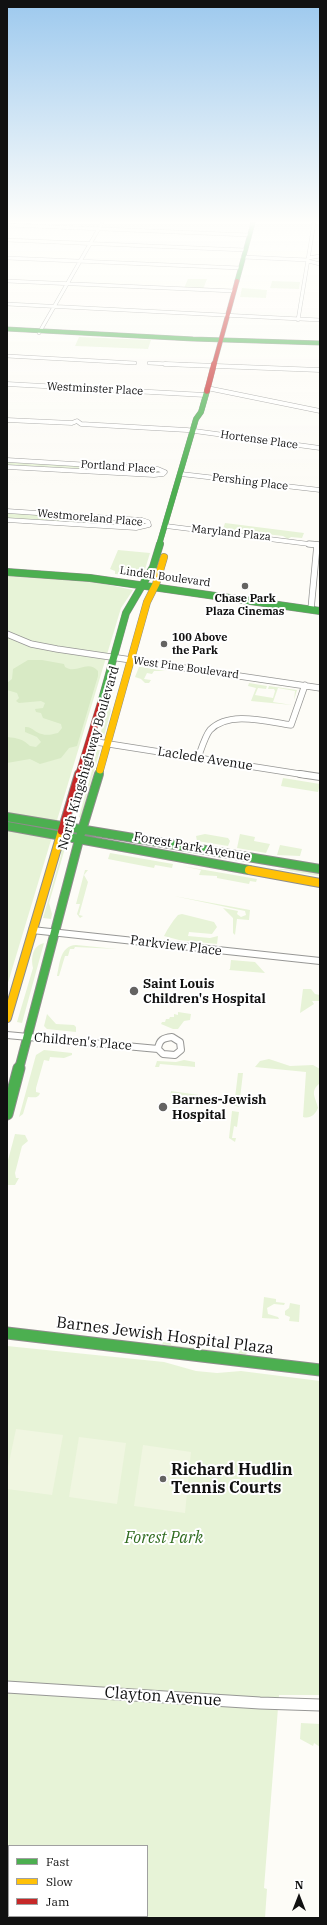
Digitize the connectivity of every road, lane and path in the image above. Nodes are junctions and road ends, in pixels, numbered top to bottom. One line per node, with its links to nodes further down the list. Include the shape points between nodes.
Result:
1 (50, 313): 8 (street)
2 (202, 313): 4 (street)
3 (299, 313): 5 (street)
4 (227, 314): 5 (street); 9 (main road, North Kingshighway Boulevard)
5 (298, 320): 6 (street)
6 (320, 320)
7 (7, 330): 8 (main road)
8 (39, 332): 9 (main road)
9 (220, 340): 10 (main road); 14 (main road, North Kingshighway Boulevard)
10 (320, 343)
11 (7, 356): 12 (street)
12 (135, 363)
13 (149, 363): 14 (street)
14 (213, 366): 15 (street); 17 (main road, North Kingshighway Boulevard)
15 (320, 370)
16 (7, 384): 17 (street, Westminster Place, via 183,393)
17 (206, 391): 18 (street, Westminster Place); 20 (main road, North Kingshighway Boulevard, via 201,412 203,417)
18 (320, 411)
19 (7, 420): 20 (street, Hortense Place)
20 (196, 431): 21 (street, Hortense Place); 24 (main road, North Kingshighway Boulevard)
21 (320, 448)
22 (7, 460): 23 (street, Portland Place, via 158,469 165,472 154,475)
23 (7, 467)
24 (184, 474): 25 (street, Pershing Place); 28 (main road, North Kingshighway Boulevard)
25 (320, 490)
26 (7, 512): 27 (street, Westmoreland Place, via 142,520 148,522 148,525 136,528)
27 (7, 520)
28 (169, 526): 29 (street, Maryland Plaza, via 272,537); 31 (main road, North Kingshighway Boulevard); 32 (main road, North Kingshighway Boulevard)
29 (318, 545): 33 (street)
30 (7, 572): 31 (main road, Lindell Boulevard, via 86,578)
31 (143, 586): 32 (main road, Lindell Boulevard); 35 (main road, North Kingshighway Boulevard, via 128,607)
32 (154, 588): 33 (main road, Lindell Boulevard); 36 (main road, North Kingshighway Boulevard, via 147,602)
33 (316, 610)
34 (7, 634): 35 (street, West Pine Boulevard, via 42,647)
35 (113, 658): 36 (street, West Pine Boulevard); 39 (main road, North Kingshighway Boulevard)
36 (130, 660): 37 (street, West Pine Boulevard); 40 (main road, North Kingshighway Boulevard)
37 (305, 686): 38 (street, West Pine Boulevard); 41 (street, via 291,724 240,719 224,721 210,730)
38 (320, 688)
39 (90, 741): 40 (street, Laclede Avenue); 45 (main road, North Kingshighway Boulevard)
40 (108, 744): 41 (street, Laclede Avenue); 46 (main road, North Kingshighway Boulevard)
41 (198, 758): 42 (street, Laclede Avenue)
42 (320, 777)
43 (7, 818): 45 (main road, Forest Park Avenue)
44 (7, 826): 47 (main road, Forest Park Avenue)
45 (63, 827): 46 (main road, Forest Park Avenue); 47 (main road, North Kingshighway Boulevard)
46 (83, 830): 48 (main road, North Kingshighway Boulevard); 49 (main road, Forest Park Avenue)
47 (59, 836): 48 (main road, Forest Park Avenue); 51 (main road, North Kingshighway Boulevard)
48 (79, 840): 50 (main road, Forest Park Avenue); 52 (main road, North Kingshighway Boulevard)
49 (320, 869)
50 (320, 883)
51 (32, 930): 52 (street, Parkview Place); 54 (main road, North Kingshighway Boulevard)
52 (56, 932): 53 (street, Parkview Place); 56 (main road, North Kingshighway Boulevard)
53 (320, 961)
54 (7, 1018)
55 (7, 1035): 56 (street, Children's Place)
56 (27, 1037): 57 (street, Children's Place); 58 (main road, North Kingshighway Boulevard)
57 (158, 1049)
58 (7, 1114)
59 (7, 1333): 60 (main road, Barnes Jewish Hospital Plaza)
60 (320, 1370)
61 (7, 1687): 62 (street, Clayton Avenue, via 260,1704)
62 (320, 1705)

